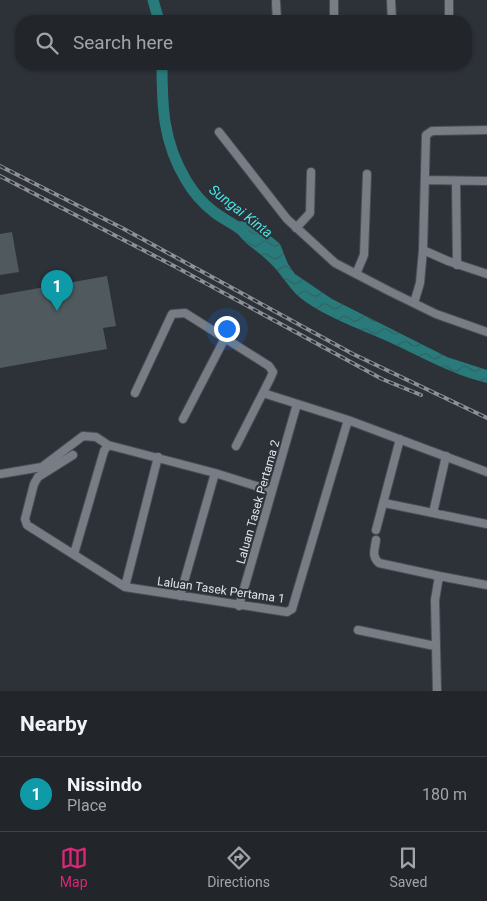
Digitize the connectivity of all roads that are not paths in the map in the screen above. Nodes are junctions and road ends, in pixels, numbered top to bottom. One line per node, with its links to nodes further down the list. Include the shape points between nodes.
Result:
1 (334, 0): 6 (street)
2 (392, 0): 7 (street)
3 (449, 0): 8 (street)
4 (276, 2): 5 (street)
5 (277, 15)
6 (334, 15)
7 (392, 15)
8 (449, 15)
9 (487, 130): 13 (street, via 428,133)
10 (218, 132): 16 (street)
11 (312, 172): 16 (street, via 310,213)
12 (367, 174): 19 (street, via 364,255)
13 (425, 180): 14 (street); 17 (street)
14 (456, 181): 15 (street); 18 (street)
15 (487, 181)
16 (296, 228): 19 (street, via 335,263)
17 (423, 250): 18 (street); 21 (street, via 420,283)
18 (458, 265): 20 (street)
19 (356, 274): 21 (street)
20 (487, 274)
21 (414, 303): 22 (street)
22 (487, 332)
23 (225, 338): 24 (street, via 185,313 172,314); 25 (street, via 269,366 272,372); 27 (street)
24 (135, 393)
25 (263, 393): 26 (street); 31 (street)
26 (297, 404): 28 (street); 38 (street, Laluan Tasek Pertama 2)
27 (183, 419)
28 (348, 420): 29 (street); 49 (street, Laluan Tasek Pertama 1, via 292,609 287,612)
29 (400, 439): 33 (street); 39 (street)
30 (108, 445): 34 (street); 37 (street, via 96,437 83,436 42,467); 44 (street)
31 (236, 446)
32 (73, 455): 44 (street, Laluan Tasek Pertama 1, via 38,477 26,519 27,525)
33 (446, 456): 35 (street); 40 (street)
34 (158, 457): 36 (street); 47 (street)
35 (487, 472)
36 (215, 473): 38 (street); 48 (street)
37 (0, 474)
38 (272, 491): 49 (street, Laluan Tasek Pertama 2)
39 (384, 503): 40 (street); 42 (street)
40 (433, 513): 41 (street)
41 (487, 524)
42 (376, 530)
43 (376, 540): 45 (street, via 373,554 379,563)
44 (74, 554): 47 (street, Laluan Tasek Pertama 1)
45 (439, 576): 46 (street); 51 (street, via 434,600)
46 (487, 585)
47 (125, 587): 48 (street, Laluan Tasek Pertama 1)
48 (180, 596): 49 (street, Laluan Tasek Pertama 1)
49 (240, 606)
50 (358, 630): 51 (street)
51 (435, 646): 52 (street)
52 (437, 691)

